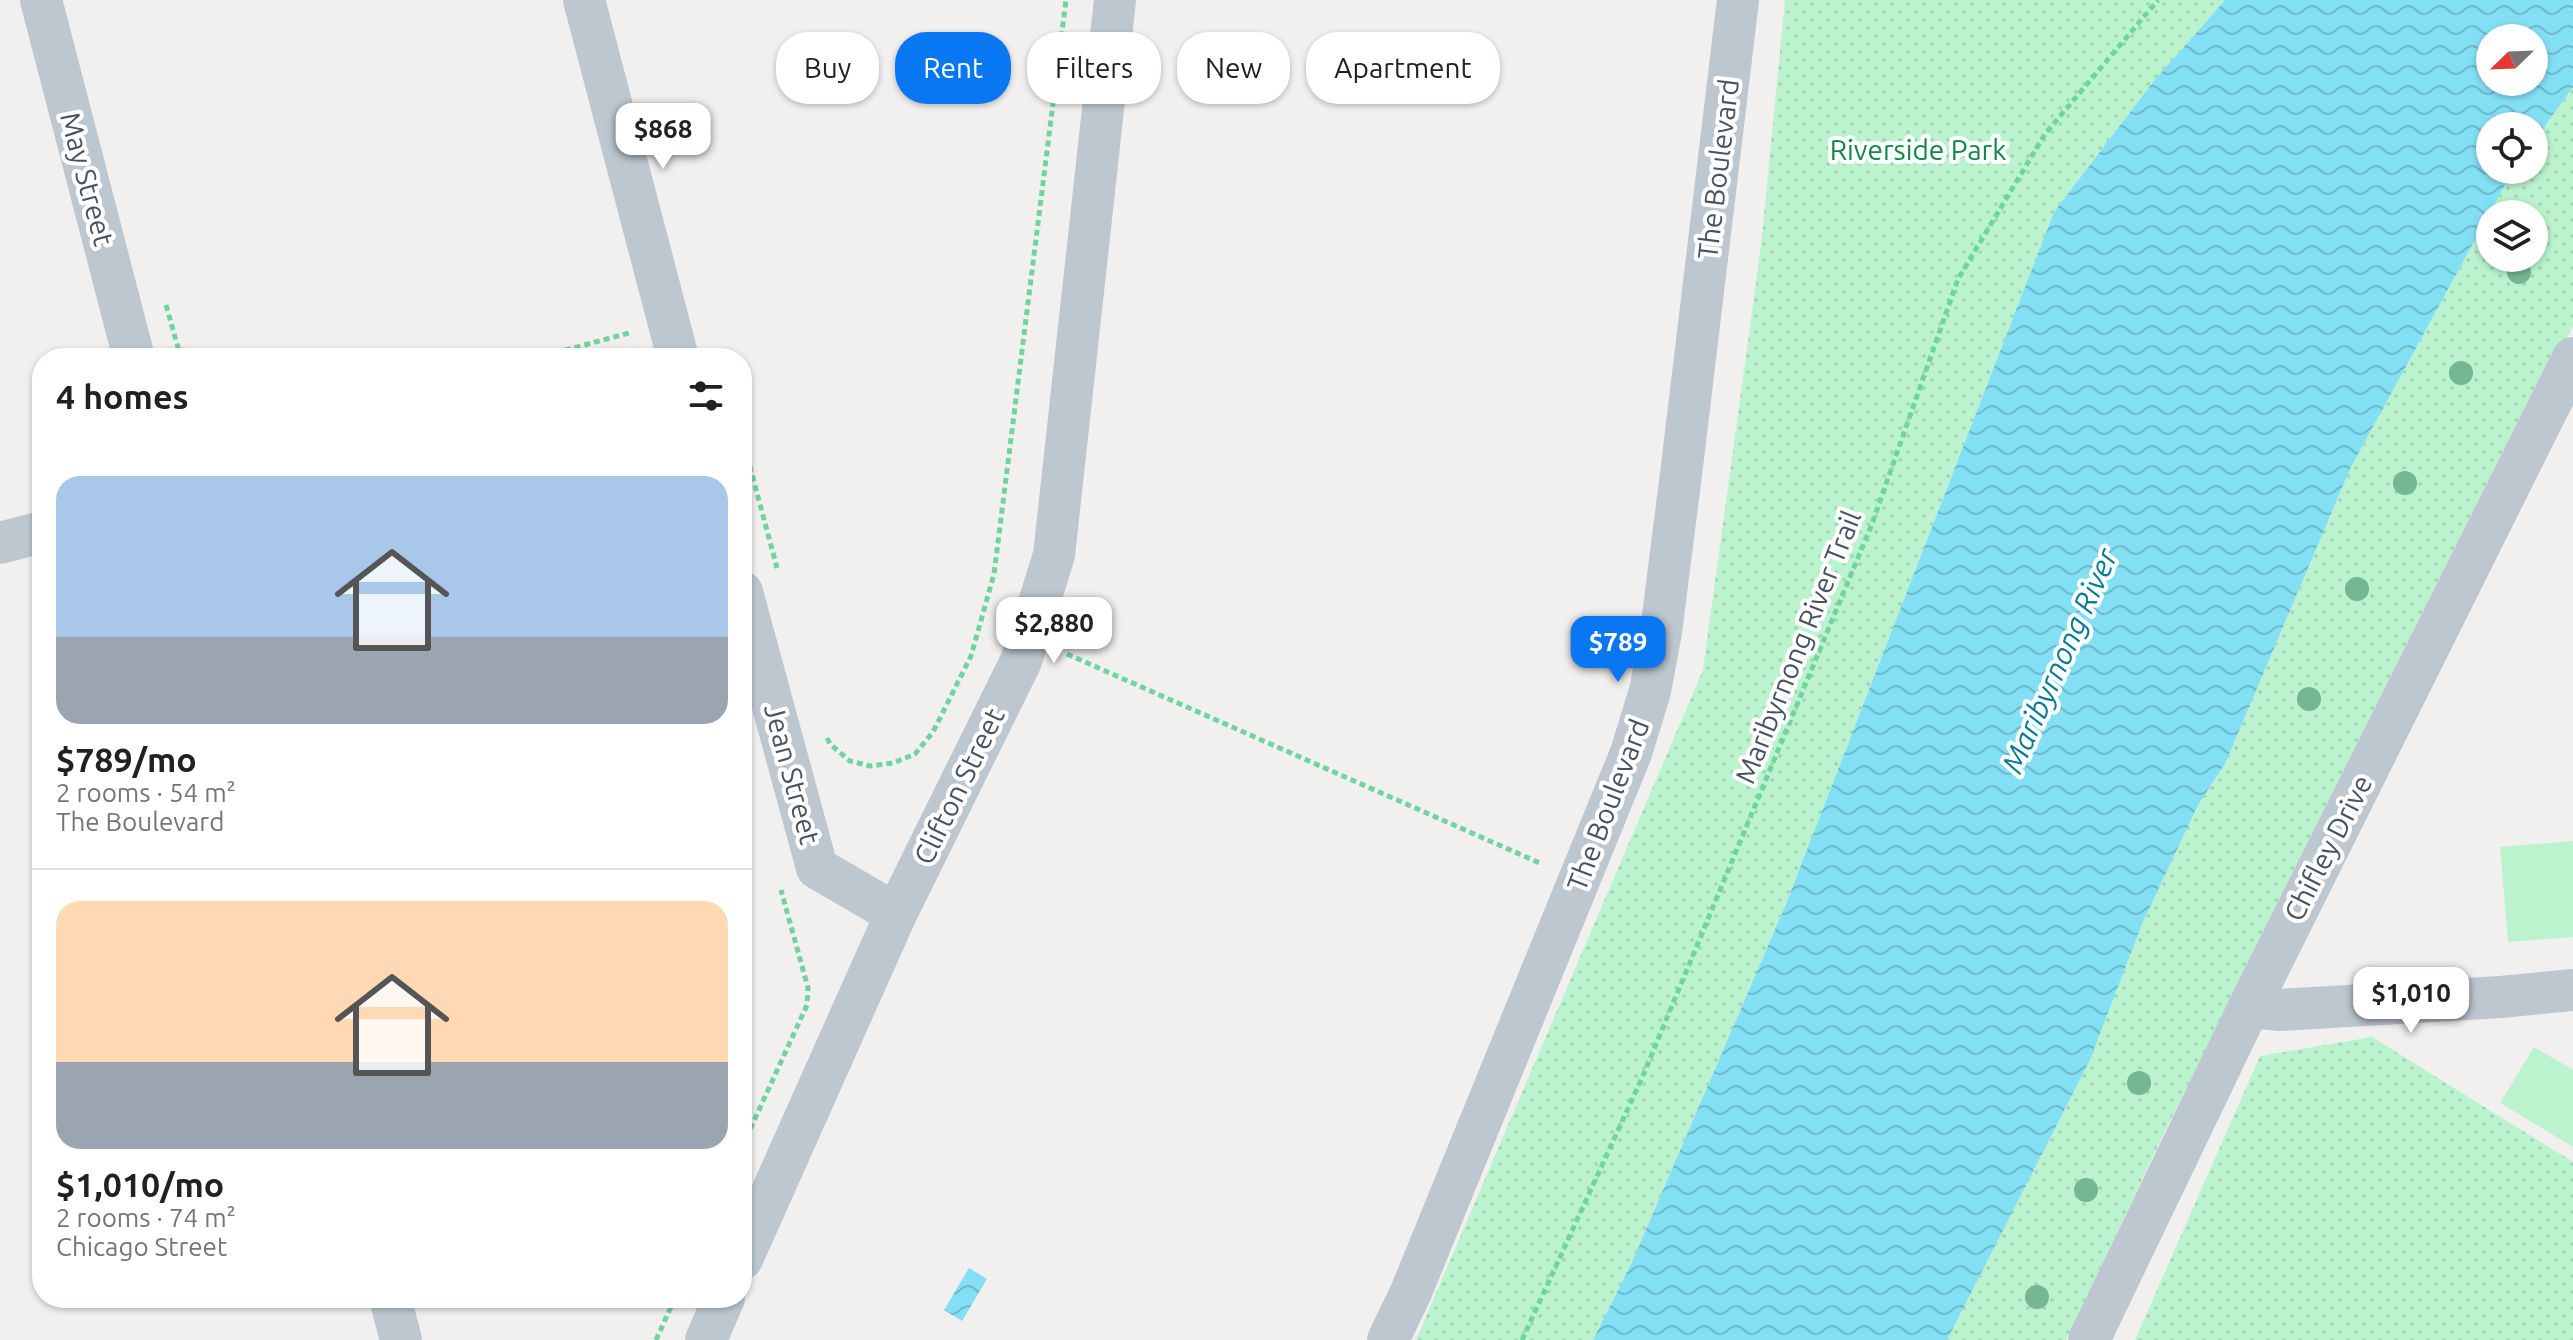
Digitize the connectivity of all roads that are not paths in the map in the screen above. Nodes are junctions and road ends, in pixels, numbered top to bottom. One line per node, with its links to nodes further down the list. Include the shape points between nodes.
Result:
1 (41, 0): 5 (street, May Street)
2 (584, 0): 6 (street)
3 (1115, 0): 11 (street, Clifton Street, via 1054,555 1021,661)
4 (1738, 0): 19 (street, The Boulevard, via 1650,691 1631,753 1553,949)
5 (131, 348)
6 (675, 348)
7 (2573, 358): 13 (street, Chifley Drive)
8 (32, 535): 9 (street)
9 (0, 543)
10 (760, 583): 11 (street, Jean Street, via 817,868)
11 (896, 914): 14 (street, Clifton Street)
12 (2573, 990): 13 (street, via 2296,1009)
13 (2249, 1007): 20 (street, Chifley Drive)
14 (752, 1237)
15 (393, 1308): 17 (street)
16 (720, 1308): 18 (street)
17 (401, 1340)
18 (706, 1340)
19 (1388, 1340)
20 (2089, 1340)

